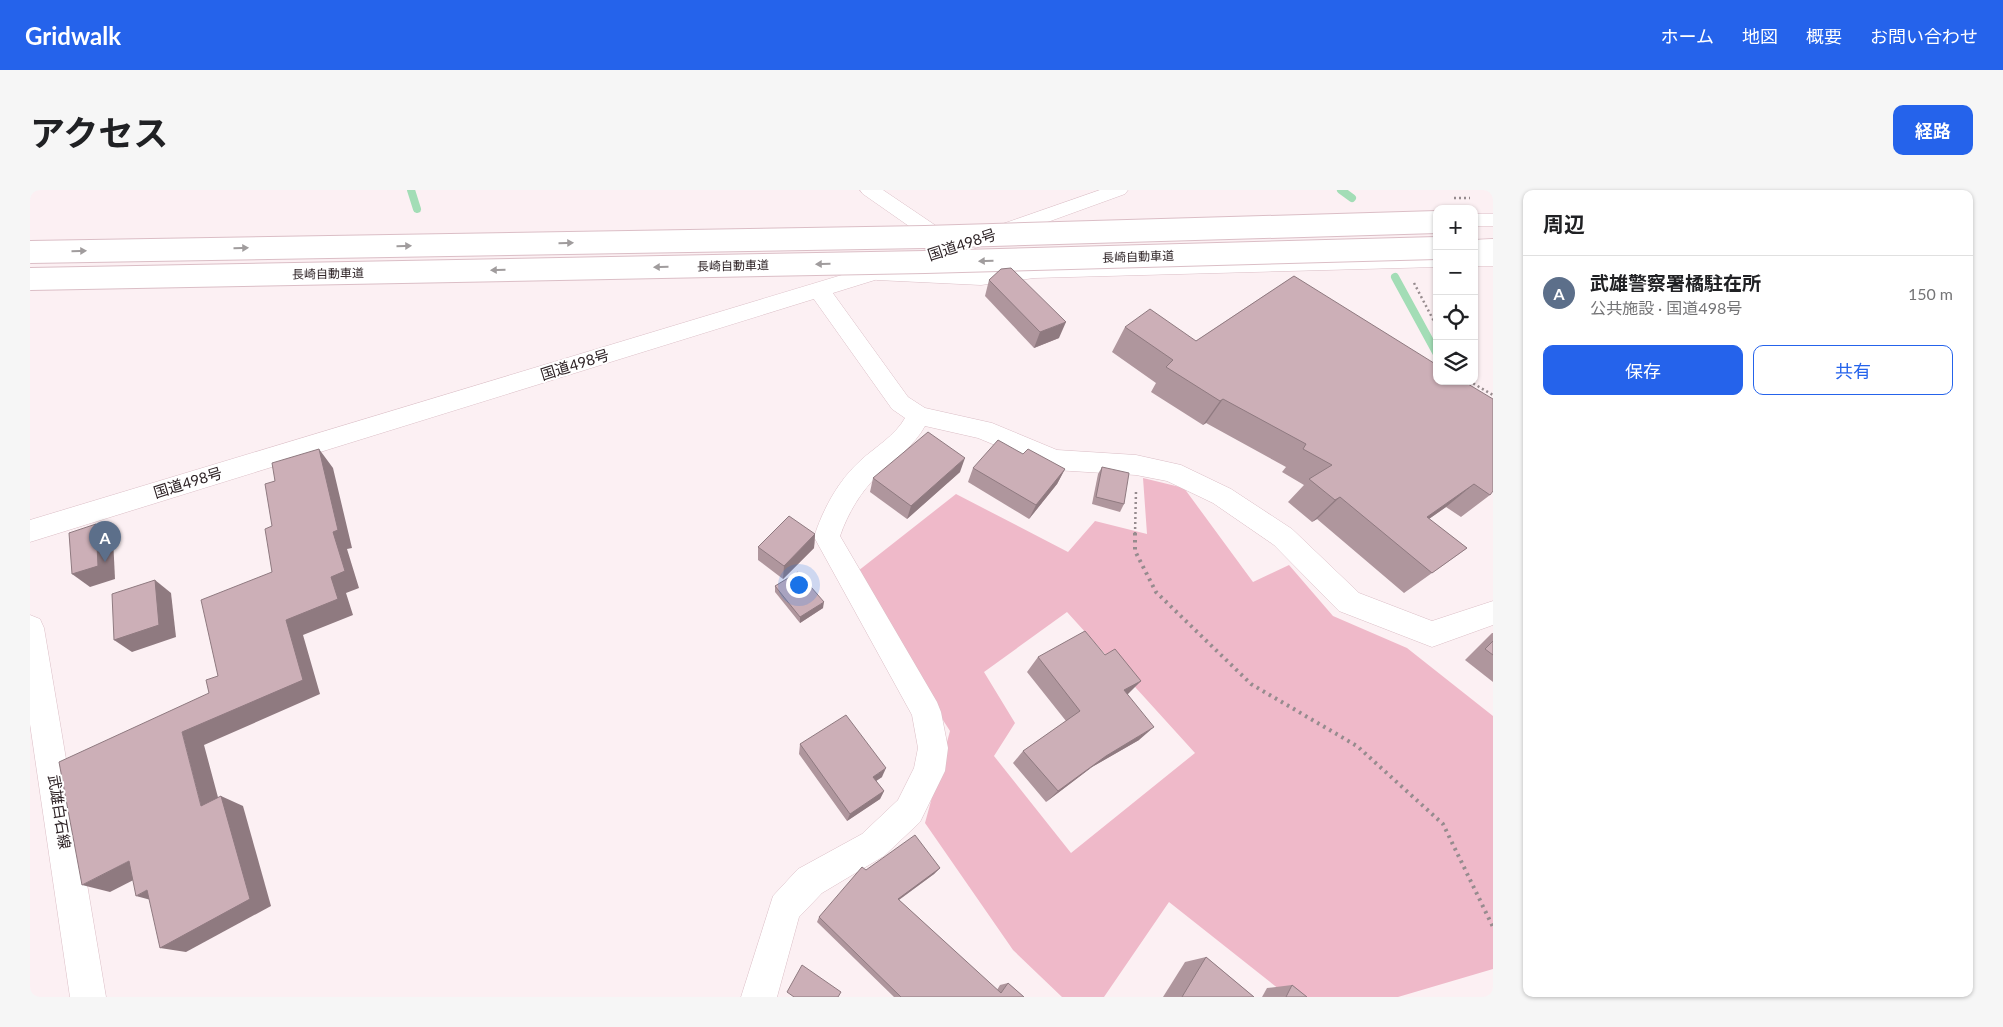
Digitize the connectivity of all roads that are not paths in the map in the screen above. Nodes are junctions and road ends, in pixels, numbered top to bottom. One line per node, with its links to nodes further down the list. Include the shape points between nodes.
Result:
1 (870, 190): 8 (main road)
2 (1118, 190): 8 (main road, 国道498号)
3 (1478, 220): 4 (main road)
4 (1493, 220)
5 (1433, 222): 10 (main road, 長崎自動車道, one-way to 5, bridge, via 925,237)
6 (1493, 246): 7 (main road)
7 (1478, 247)
8 (955, 248): 14 (main road, 国道498号)
9 (1433, 248): 15 (main road, 長崎自動車道, one-way to 15, bridge, via 925,262)
10 (30, 252)
11 (1493, 258): 12 (main road)
12 (1478, 259)
13 (1433, 260): 14 (main road, via 1034,270 981,278)
14 (877, 273): 16 (main road, 国道498号)
15 (30, 279)
16 (819, 290): 17 (main road, via 900,403); 18 (main road, 国道498号)
17 (918, 415): 19 (main road, via 983,430 1054,460 1136,465 1172,472 1222,496 1283,537 1349,602 1432,634); 22 (main road, via 914,427 862,475 833,516 827,537 926,712 933,748 929,771 909,811 874,845 810,881 786,908)
18 (30, 531)
19 (1493, 612)
20 (30, 628): 21 (main road, 武雄白石線)
21 (88, 997)
22 (759, 997)

